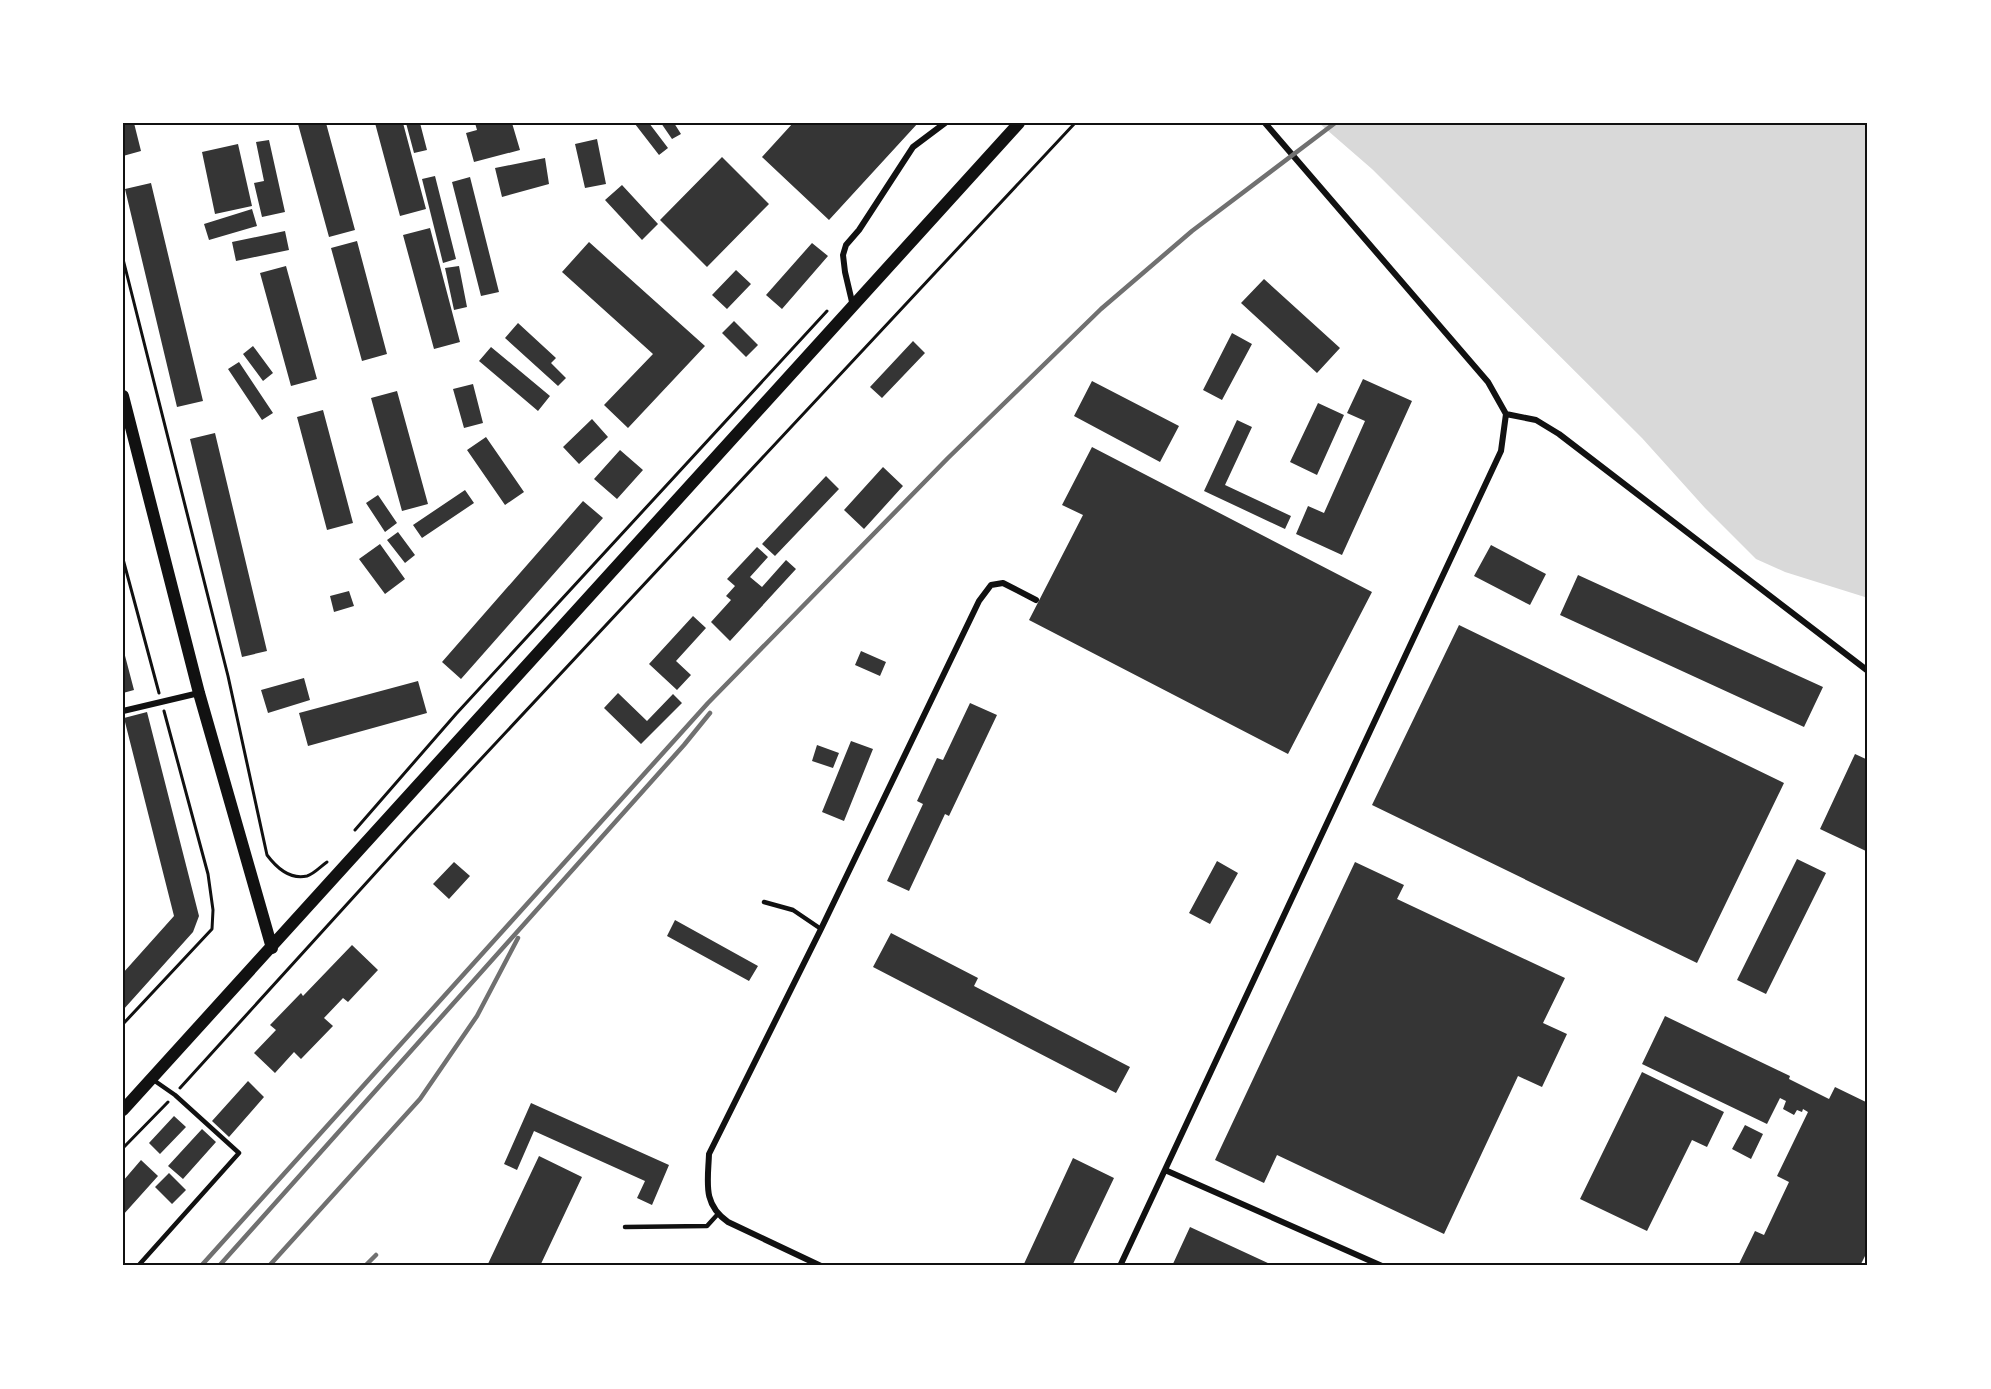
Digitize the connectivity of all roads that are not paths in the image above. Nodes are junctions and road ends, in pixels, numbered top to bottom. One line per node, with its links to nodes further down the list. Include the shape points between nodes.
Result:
1 (945, 123): 4 (street, via 913,147 846,245 843,255)
2 (1019, 123): 4 (main road)
3 (1265, 123): 6 (street, via 1488,382)
4 (853, 307): 13 (main road)
5 (123, 396): 9 (main road)
6 (1506, 414): 8 (street, via 1536,420 1558,434); 16 (street, via 1500,451)
7 (1036, 600): 12 (street, via 1002,583 991,585 979,601)
8 (1868, 671)
9 (199, 693): 10 (street); 13 (main road)
10 (123, 711)
11 (764, 902): 12 (lane, via 794,910)
12 (821, 929): 17 (street, via 709,1154 707,1194)
13 (272, 948): 14 (main road)
14 (152, 1078): 15 (main road); 19 (lane, via 238,1153)
15 (123, 1110)
16 (1165, 1170): 21 (street); 22 (street)
17 (717, 1215): 18 (lane, via 707,1226); 20 (street)
18 (625, 1227)
19 (138, 1266)
20 (821, 1266)
21 (1120, 1266)
22 (1383, 1266)

